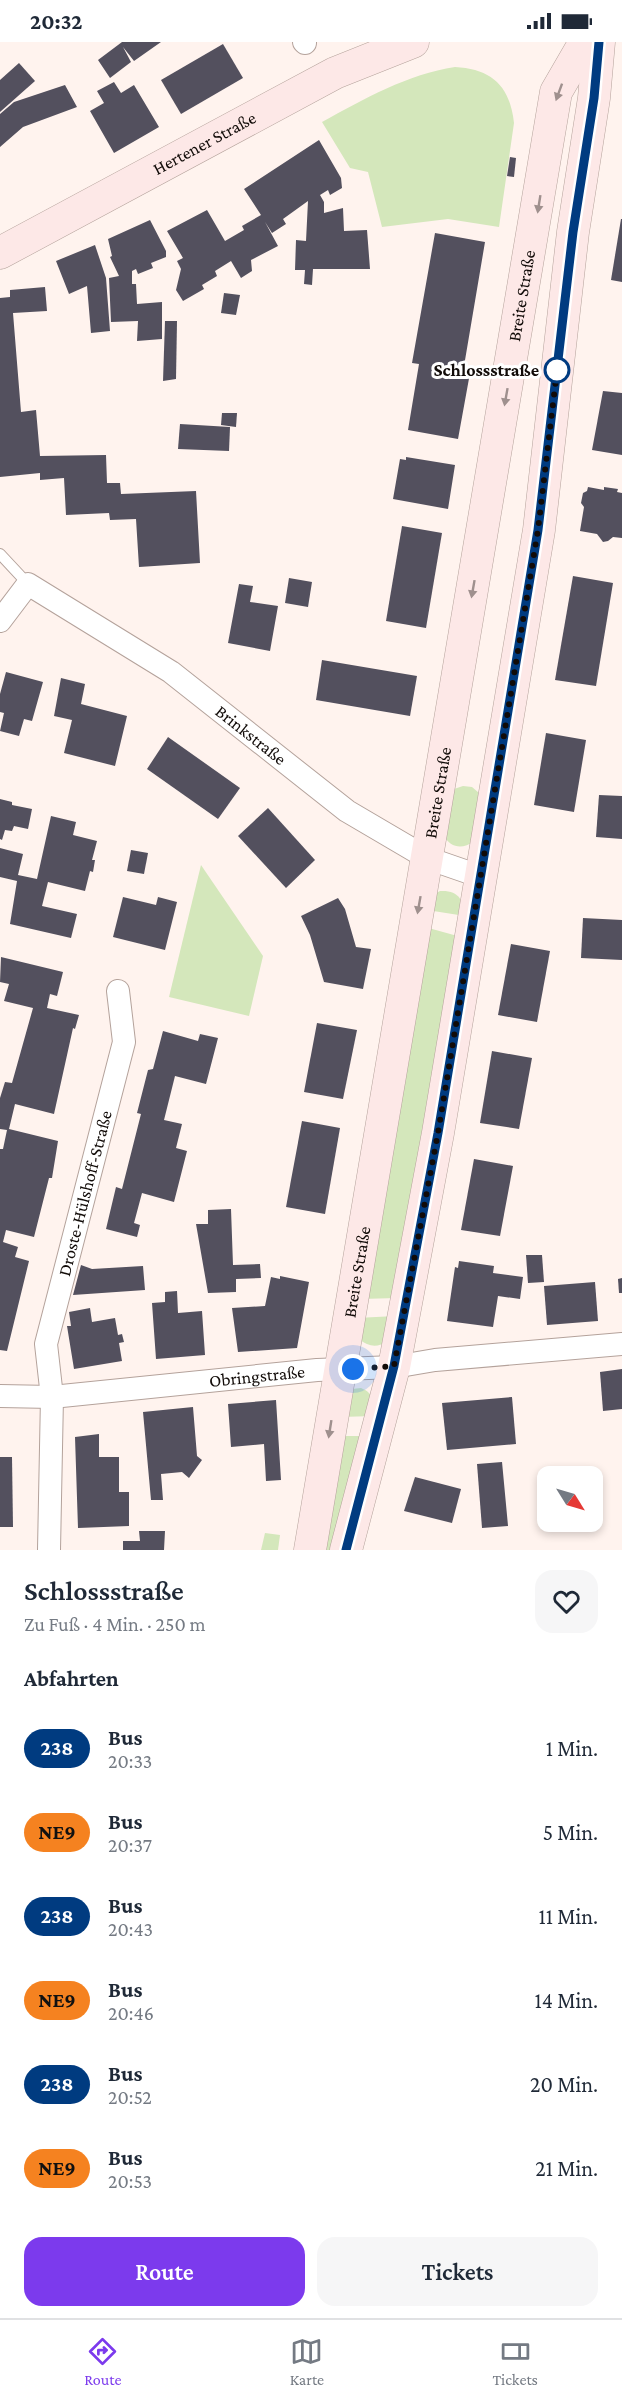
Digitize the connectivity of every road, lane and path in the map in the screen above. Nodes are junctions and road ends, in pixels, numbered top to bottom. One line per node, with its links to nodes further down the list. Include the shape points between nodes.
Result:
1 (413, 42): 4 (street, Hertener Straße, via 335,73)
2 (585, 42): 8 (street, Breite Straße, one-way to 8, via 556,92)
3 (598, 42): 9 (street, via 538,530)
4 (0, 253)
5 (0, 554): 6 (lane)
6 (28, 584): 7 (street); 8 (street, Brinkstraße, via 171,672 347,812)
7 (0, 621)
8 (427, 858): 9 (street, Brinkstraße); 13 (street, Breite Straße, one-way to 13)
9 (479, 876): 12 (street, via 438,1133)
10 (117, 991): 15 (street, Droste-Hülshoff-Straße, via 124,1042 46,1344)
11 (622, 1344): 12 (street, Obringstraße)
12 (394, 1366): 13 (street, Obringstraße); 18 (street)
13 (339, 1371): 15 (street, Obringstraße); 17 (street, Breite Straße, one-way to 17)
14 (0, 1396): 15 (street, Obringstraße)
15 (52, 1397): 16 (street, Droste-Hülshoff-Straße)
16 (49, 1550)
17 (310, 1550)
18 (346, 1550)

